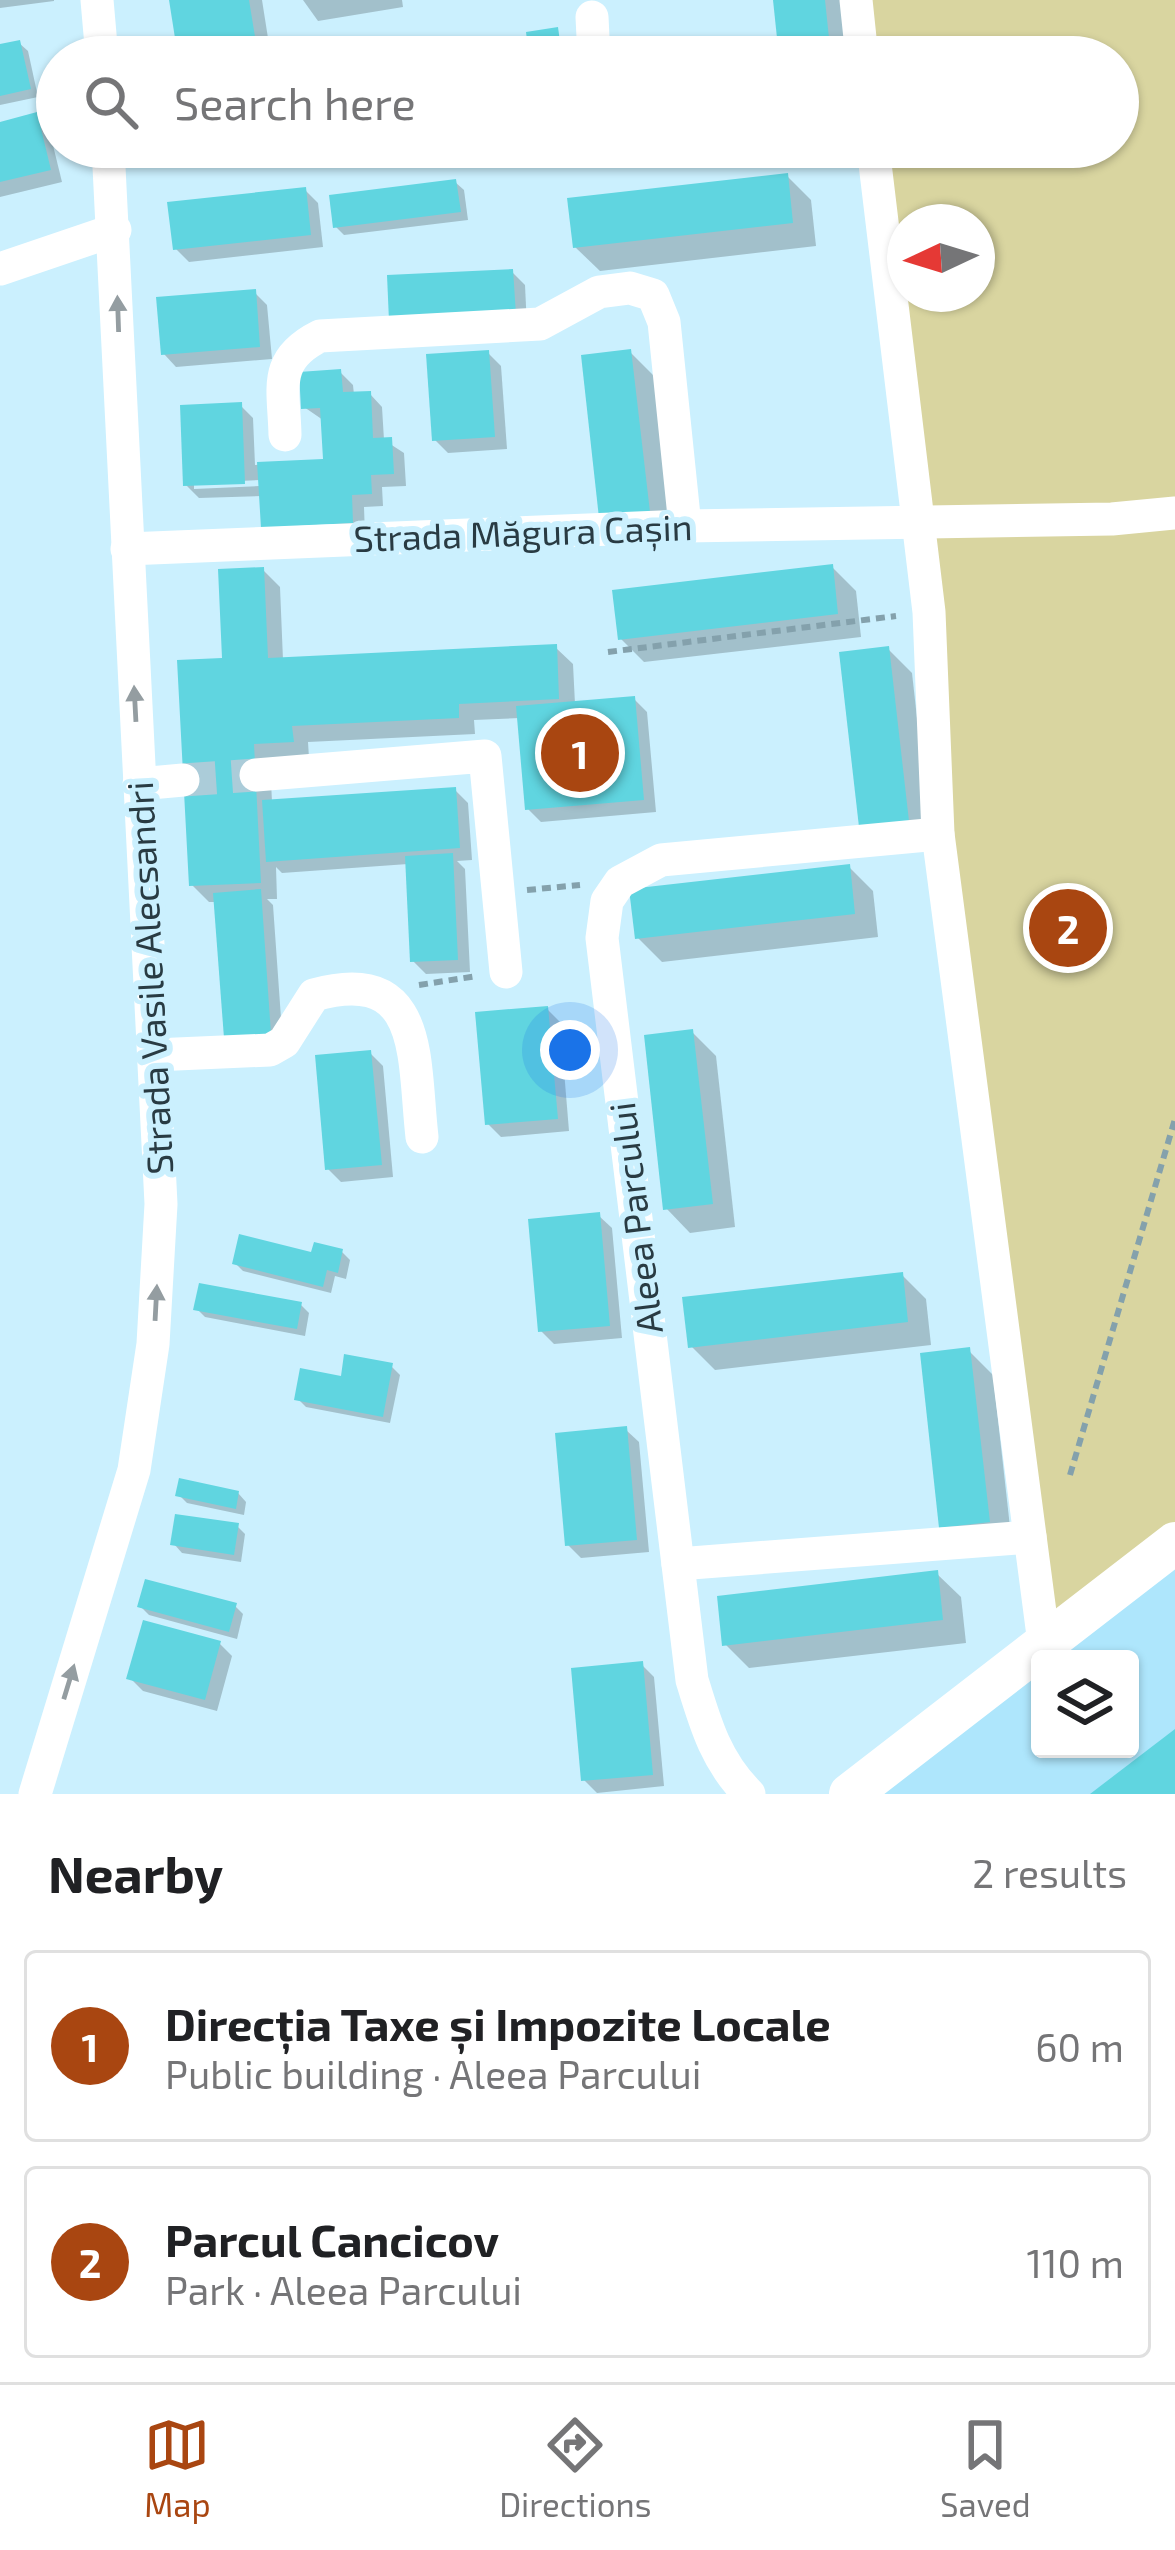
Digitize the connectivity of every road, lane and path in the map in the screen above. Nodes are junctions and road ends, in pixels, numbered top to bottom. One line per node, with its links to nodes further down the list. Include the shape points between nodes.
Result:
1 (97, 0): 4 (street)
2 (856, 0): 6 (street)
3 (592, 17): 5 (street)
4 (100, 36)
5 (593, 36)
6 (860, 36)
7 (110, 168): 9 (street, Strada Vasile Alecsandri)
8 (876, 168): 13 (street)
9 (115, 230): 10 (street); 15 (street, Strada Vasile Alecsandri, one-way to 9)
10 (0, 269)
11 (285, 435): 14 (street, via 284,371 295,349 320,336 540,324 599,292 644,291 664,322)
12 (1175, 513): 13 (street, Strada Măgura Cașin)
13 (919, 524): 14 (street, Strada Măgura Cașin); 16 (street)
14 (685, 526): 15 (street, Strada Măgura Cașin)
15 (127, 549): 20 (street, Strada Vasile Alecsandri, one-way to 15)
16 (928, 612): 17 (path); 21 (street)
17 (608, 652)
18 (256, 775): 23 (street, via 485,756)
19 (183, 780): 20 (street)
20 (140, 784): 26 (street, Strada Vasile Alecsandri)
21 (938, 834): 22 (street, via 661,860); 30 (street)
22 (620, 882): 23 (path); 32 (street, Aleea Parcului, via 607,901 602,938)
23 (498, 892): 24 (street)
24 (506, 972): 25 (path)
25 (388, 997): 26 (street, via 371,989 314,995 270,1050); 28 (street, via 409,1024)
26 (154, 1054): 34 (street, Strada Vasile Alecsandri, one-way to 26, via 134,1470 153,1344 161,1204)
27 (1175, 1119): 29 (path)
28 (422, 1137)
29 (1070, 1475)
30 (1030, 1538): 32 (street); 33 (street)
31 (1175, 1544): 33 (main road)
32 (678, 1564): 35 (street, Aleea Parcului, via 692,1680 708,1734)
33 (1044, 1643): 36 (main road)
34 (35, 1794)
35 (749, 1794)
36 (850, 1794)

